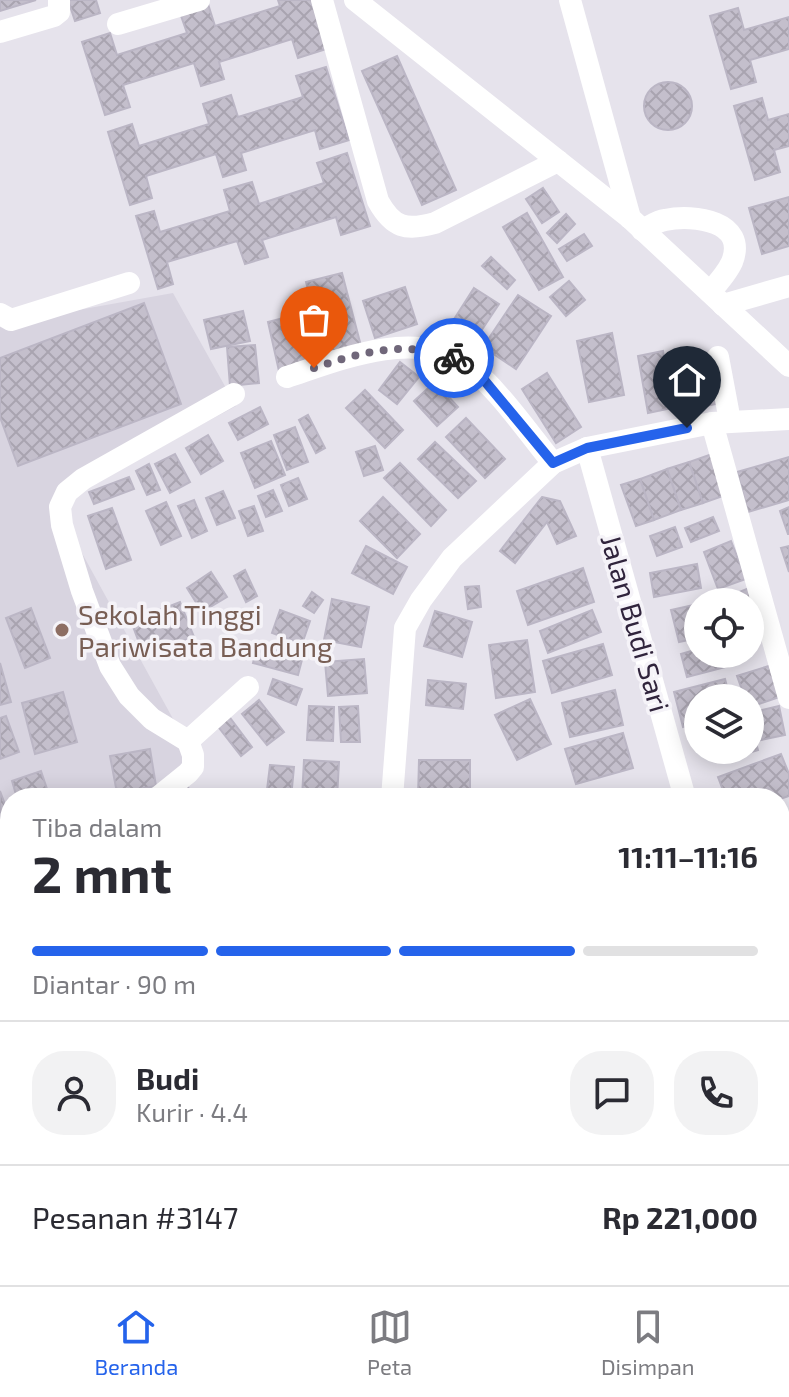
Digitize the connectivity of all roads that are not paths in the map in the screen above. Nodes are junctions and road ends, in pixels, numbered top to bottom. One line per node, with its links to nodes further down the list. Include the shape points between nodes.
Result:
1 (59, 0): 7 (street, via 54,16)
2 (199, 0): 6 (street)
3 (322, 0): 8 (street, via 378,201 395,223 417,228 435,223)
4 (355, 0): 8 (street)
5 (570, 0): 9 (street)
6 (118, 24)
7 (0, 32)
8 (558, 161): 9 (street)
9 (636, 224): 12 (street); 12 (street, via 703,220 733,234 733,260)
10 (129, 283): 13 (street, via 11,320)
11 (789, 286): 12 (street)
12 (717, 298): 15 (street)
13 (0, 314)
14 (718, 357): 19 (street)
15 (789, 366)
16 (287, 377): 21 (street, via 377,352 408,347 434,351 461,361 484,380)
17 (234, 394): 24 (street, via 83,479 67,492 60,507 82,591 110,666 152,719)
18 (789, 419): 19 (street)
19 (721, 422): 20 (street); 23 (street)
20 (587, 448): 21 (street); 27 (street, Jalan Budi Sari)
21 (553, 463): 26 (street, via 452,558 405,628)
22 (248, 687): 24 (street)
23 (789, 698)
24 (188, 741): 25 (street, via 193,767)
25 (169, 788)
26 (393, 788)
27 (682, 788)

